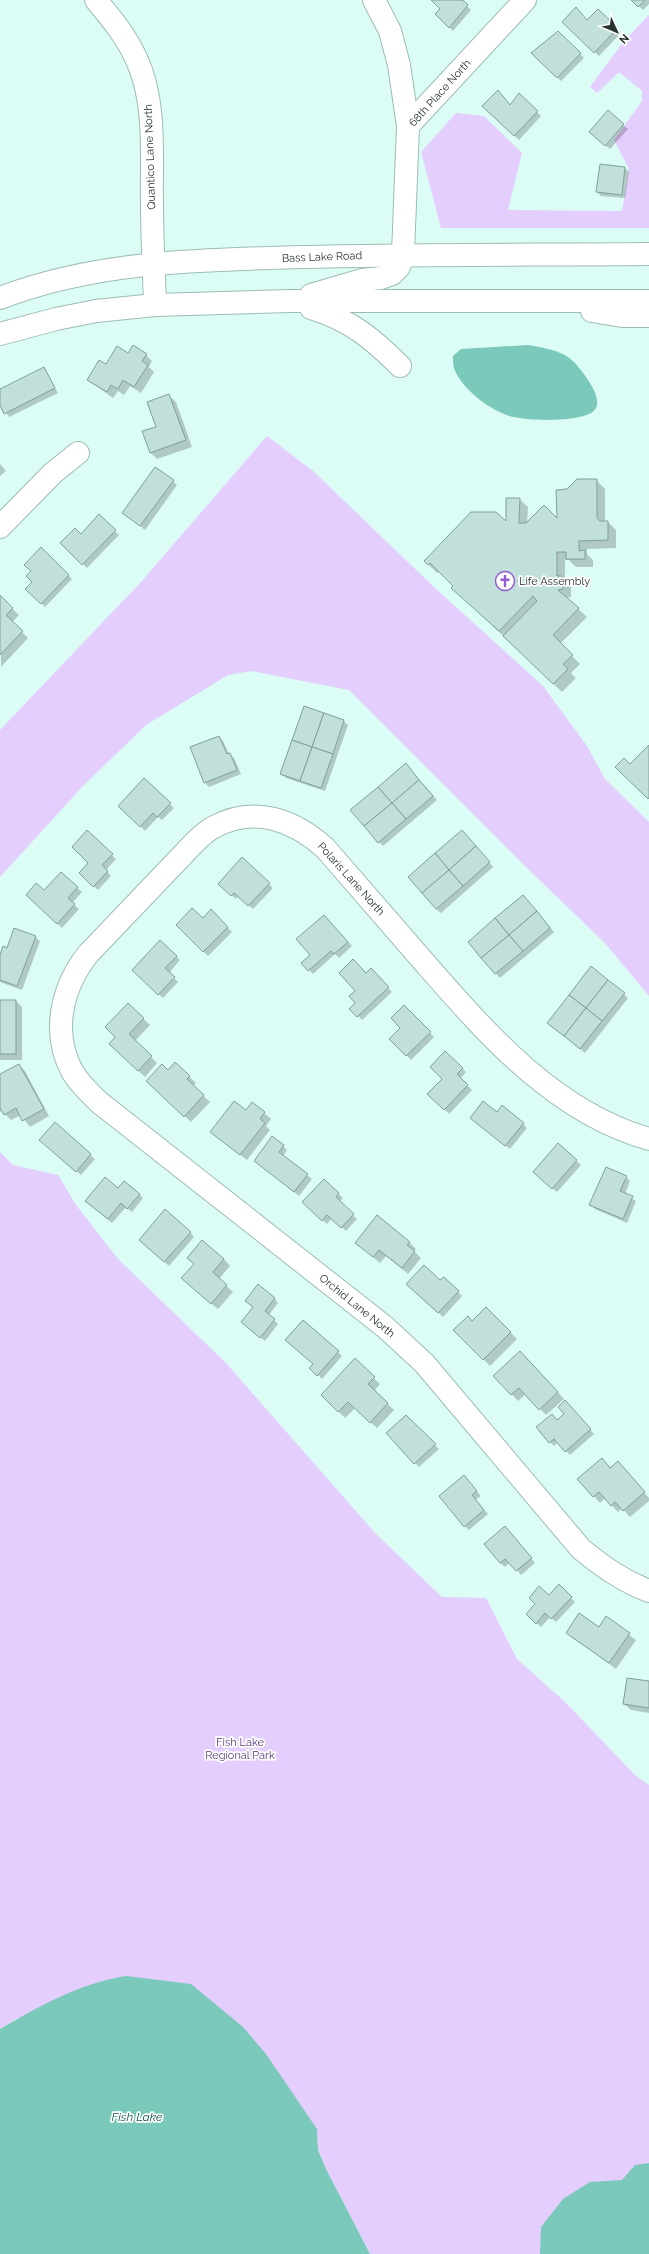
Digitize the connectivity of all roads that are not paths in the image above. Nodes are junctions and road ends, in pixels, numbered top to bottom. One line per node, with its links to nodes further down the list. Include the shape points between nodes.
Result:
1 (96, 0): 7 (street, Quantico Lane North, via 116,24 136,58 146,93 151,138)
2 (374, 0): 4 (street, via 390,31 399,65)
3 (525, 0): 4 (street, 68th Place North)
4 (408, 126): 5 (street, 68th Place North)
5 (403, 254): 6 (street, Bass Lake Road); 7 (street, Bass Lake Road, via 225,259); 9 (street, via 399,267 392,274)
6 (649, 254)
7 (154, 264): 8 (street, Bass Lake Road, via 82,274); 12 (street, Quantico Lane North)
8 (0, 298)
9 (291, 301): 11 (street); 12 (street); 15 (street, via 333,314 360,329)
10 (649, 301): 11 (street)
11 (540, 302): 13 (street, via 622,316)
12 (154, 304): 14 (street, via 96,311)
13 (649, 316)
14 (0, 334)
15 (400, 366)
16 (78, 453): 17 (street, via 53,473)
17 (0, 527)
18 (61, 1032): 19 (street, Polaris Lane North, via 66,990 77,968 163,875 195,842 214,827 235,819 266,817 285,821 303,830 325,848 468,1013 518,1062 584,1111 626,1133); 20 (street, Orchid Lane North, via 65,1056 80,1084 100,1103 385,1328 424,1364 581,1549 605,1569)
19 (649, 1139)
20 (649, 1591)

